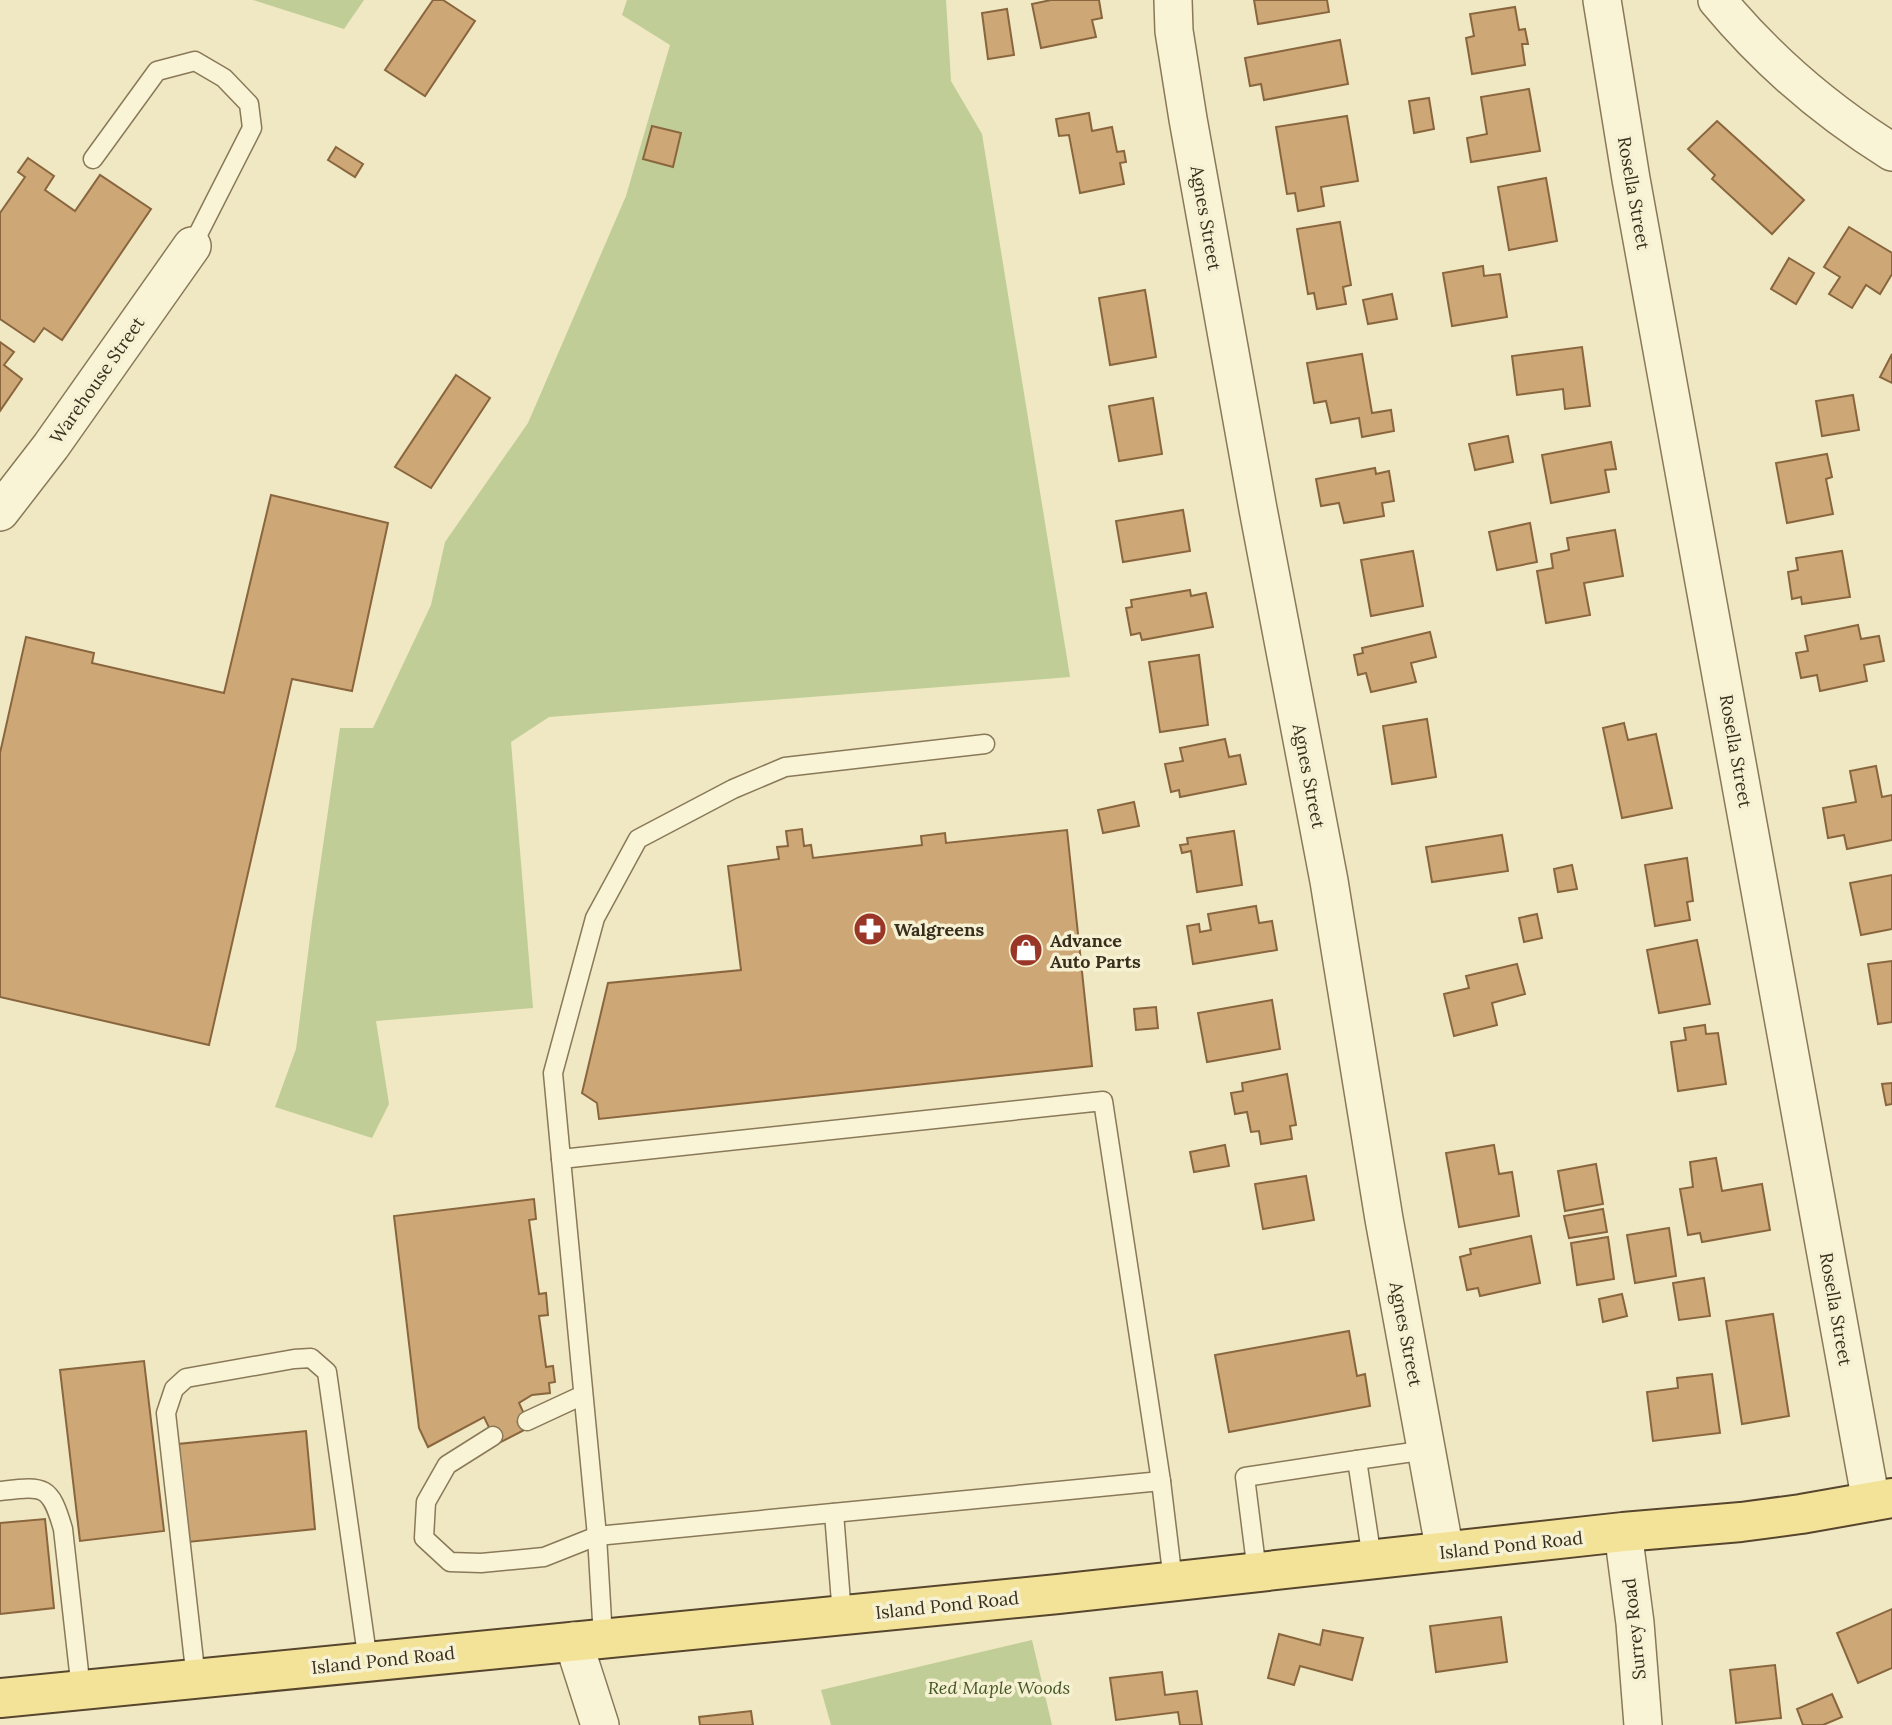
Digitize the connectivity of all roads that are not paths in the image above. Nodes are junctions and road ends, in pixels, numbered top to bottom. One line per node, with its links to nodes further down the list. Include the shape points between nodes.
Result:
1 (1173, 0): 13 (street, Agnes Street, via 1188,119 1329,881)
2 (1602, 0): 17 (street, Rosella Street, via 1631,179)
3 (1717, 0): 4 (street, via 1816,98)
4 (1892, 152)
5 (93, 159): 6 (lane, via 157,71 195,61 224,78 249,104 252,128)
6 (192, 246): 7 (street, Warehouse Street)
7 (0, 512)
8 (985, 744): 9 (lane, via 785,767 638,839 595,918 553,1073)
9 (561, 1160): 10 (lane); 15 (lane, via 1102,1101)
10 (583, 1395): 11 (lane); 20 (lane)
11 (527, 1421)
12 (493, 1436): 20 (lane, via 447,1465 426,1502 424,1538 450,1562 481,1563 544,1557)
13 (1427, 1450): 14 (lane); 21 (street, Agnes Street)
14 (1357, 1460): 22 (lane); 23 (lane, via 1245,1477)
15 (1161, 1481): 18 (lane); 24 (lane)
16 (0, 1492): 29 (lane, via 33,1487 46,1492 56,1504 63,1529)
17 (1881, 1500): 19 (main road, Island Pond Road, via 1741,1522)
18 (834, 1513): 20 (lane); 25 (lane)
19 (1623, 1532): 21 (main road, Island Pond Road); 32 (street, Surrey Road)
20 (597, 1536): 26 (lane)
21 (1445, 1552): 22 (main road, Island Pond Road)
22 (1372, 1559): 23 (main road, Island Pond Road)
23 (1257, 1572): 24 (main road, Island Pond Road)
24 (1173, 1581): 25 (main road, Island Pond Road)
25 (842, 1615): 26 (main road, Island Pond Road)
26 (588, 1640): 27 (main road, Island Pond Road); 31 (street)
27 (368, 1662): 28 (main road, Island Pond Road); 28 (lane, via 327,1371 311,1358 294,1359 187,1378 173,1389 166,1413)
28 (196, 1679): 29 (main road, Island Pond Road)
29 (81, 1690): 30 (main road, Island Pond Road)
30 (0, 1698)
31 (600, 1725)
32 (1643, 1725)

